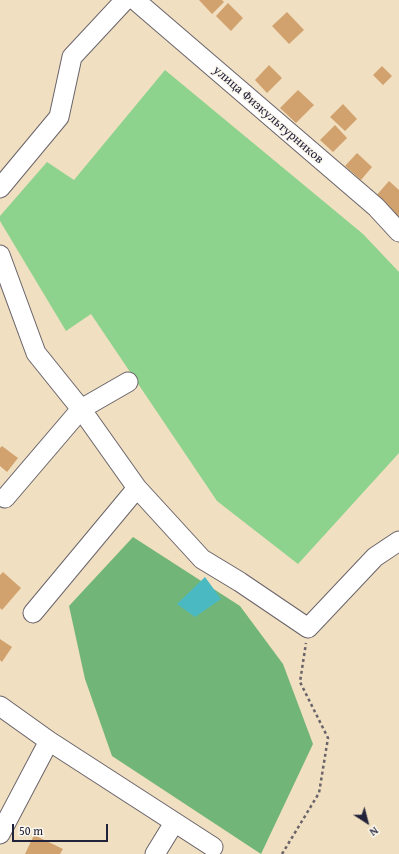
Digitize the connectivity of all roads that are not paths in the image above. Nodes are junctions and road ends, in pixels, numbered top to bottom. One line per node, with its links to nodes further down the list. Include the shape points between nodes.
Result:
1 (125, 0): 3 (street, via 72,57 59,117)
2 (136, 0): 4 (street, улица Физкультурников, via 376,208)
3 (0, 188)
4 (399, 232)
5 (0, 255): 7 (street, via 36,353)
6 (128, 382): 7 (street)
7 (81, 409): 8 (street); 9 (street)
8 (137, 488): 10 (street, via 202,559 308,628 375,557); 11 (street)
9 (5, 498)
10 (399, 541)
11 (33, 613)
12 (0, 706): 13 (street)
13 (49, 741): 14 (street); 15 (street)
14 (174, 823): 16 (street); 17 (street)
15 (0, 834)
16 (213, 847)
17 (155, 854)

